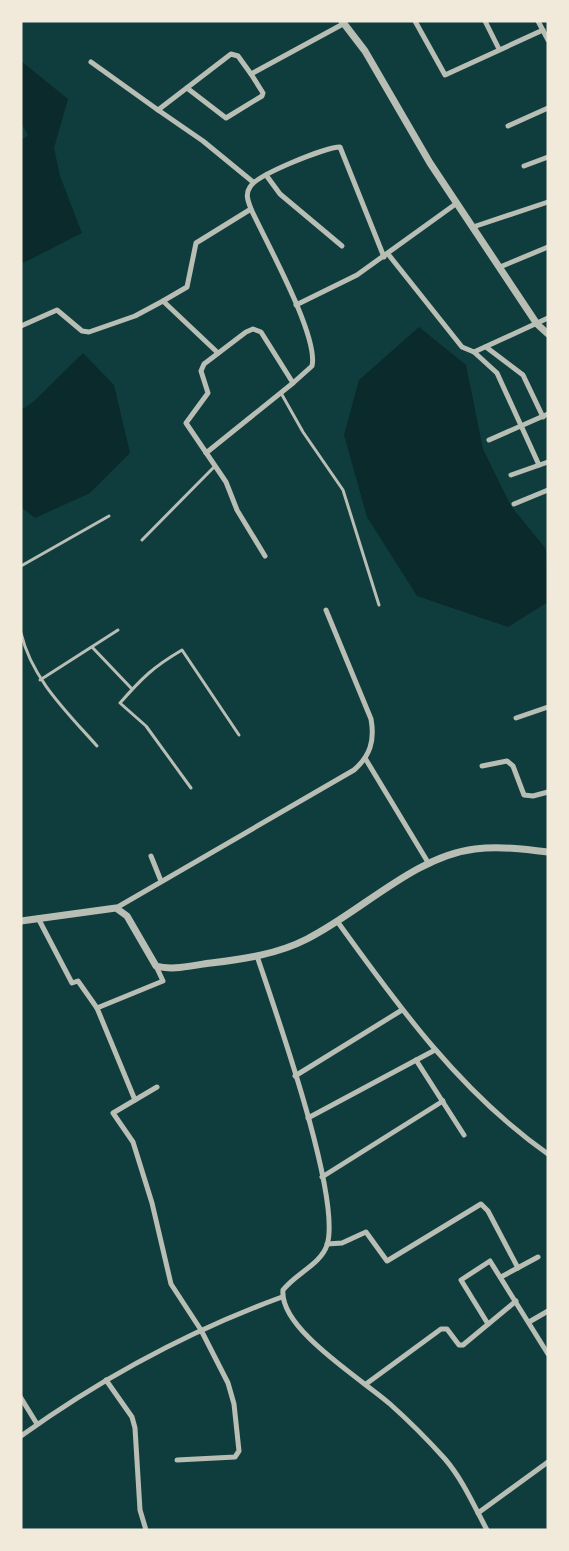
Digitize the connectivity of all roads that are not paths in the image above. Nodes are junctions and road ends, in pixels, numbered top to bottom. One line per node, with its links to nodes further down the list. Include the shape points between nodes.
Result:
1 (415, 21): 7 (street, via 445,75)
2 (485, 21): 7 (street)
3 (538, 21): 5 (street)
4 (343, 22): 9 (street); 19 (street, via 365,51)
5 (543, 30): 6 (street); 7 (street)
6 (548, 40)
7 (499, 49)
8 (91, 62): 12 (street)
9 (251, 74): 10 (street, via 238,56 231,54); 10 (street, via 262,96 226,118)
10 (187, 88): 12 (street)
11 (548, 108): 13 (street)
12 (158, 110): 17 (street)
13 (508, 126)
14 (548, 157): 15 (street)
15 (524, 166)
16 (266, 175): 17 (street); 22 (street, via 280,194); 24 (street, via 340,147)
17 (253, 182): 20 (street, via 247,195)
18 (548, 201): 21 (street)
19 (457, 203): 21 (street); 24 (street)
20 (250, 209): 26 (street, via 196,243 187,287); 27 (street)
21 (473, 227): 25 (street)
22 (342, 246)
23 (548, 248): 25 (street)
24 (386, 255): 27 (street, via 337,287); 33 (street, via 462,347)
25 (500, 267): 29 (street)
26 (163, 301): 30 (street, via 135,316 89,332 75,327 57,310); 34 (street)
27 (296, 305): 35 (street, via 314,360)
28 (548, 318): 29 (street)
29 (537, 324): 31 (street); 32 (street)
30 (21, 326)
31 (548, 334)
32 (486, 347): 33 (street); 37 (street, via 523,375)
33 (474, 352): 38 (street, via 494,368)
34 (218, 353): 35 (street, via 246,332 258,330); 40 (street, via 202,367 208,393 186,423)
35 (293, 383): 36 (street)
36 (281, 393): 40 (street); 51 (lane, via 343,490)
37 (545, 415): 38 (street)
38 (522, 426): 39 (street); 42 (street)
39 (489, 440)
40 (206, 453): 43 (street)
41 (548, 462): 42 (street)
42 (539, 465): 44 (street)
43 (215, 466): 48 (lane); 49 (street)
44 (511, 476)
45 (548, 490): 46 (street)
46 (514, 504)
47 (109, 516): 50 (lane)
48 (142, 540)
49 (265, 556)
50 (21, 566)
51 (379, 605)
52 (326, 610): 62 (street, via 371,720 372,741)
53 (117, 630): 55 (lane)
54 (21, 633): 56 (lane)
55 (92, 647): 56 (lane); 57 (lane)
56 (40, 681): 61 (lane)
57 (132, 689): 60 (lane, via 152,668 182,650); 64 (lane, via 120,703 146,726)
58 (548, 707): 59 (street)
59 (516, 718)
60 (239, 735)
61 (97, 746)
62 (365, 758): 68 (street); 69 (street, via 354,770)
63 (482, 766): 65 (street, via 507,761 513,766 524,795)
64 (191, 788)
65 (548, 792)
66 (548, 852): 68 (street, via 476,849)
67 (151, 856): 69 (street)
68 (429, 864): 73 (street)
69 (161, 881): 70 (street)
70 (116, 908): 71 (street); 75 (street, via 127,916)
71 (38, 918): 72 (street); 76 (street, via 72,982 78,981)
72 (21, 921)
73 (337, 921): 74 (street, via 308,939); 77 (street)
74 (257, 956): 75 (street, via 173,968); 80 (street)
75 (156, 966): 76 (street, via 163,981)
76 (97, 1008): 82 (street)
77 (402, 1010): 78 (street); 80 (street)
78 (435, 1050): 79 (street); 86 (street, via 497,1113)
79 (416, 1060): 83 (street); 84 (street)
80 (295, 1076): 84 (street)
81 (157, 1087): 82 (street)
82 (135, 1100): 97 (street, via 113,1113 133,1142 171,1284)
83 (443, 1101): 85 (street); 87 (street)
84 (308, 1118): 87 (street)
85 (464, 1135)
86 (548, 1154)
87 (322, 1178): 88 (street, via 329,1223)
88 (327, 1244): 90 (street, via 342,1243 366,1232 387,1261 481,1204); 92 (street, via 318,1259 288,1285)
89 (538, 1257): 90 (street)
90 (518, 1268): 91 (street)
91 (501, 1277): 93 (street); 96 (street, via 490,1260 461,1280)
92 (282, 1297): 97 (street); 100 (street, via 305,1334)
93 (516, 1301): 95 (street); 96 (street)
94 (548, 1311): 95 (street)
95 (529, 1322): 98 (street)
96 (488, 1324): 100 (street, via 461,1346 447,1329 441,1329)
97 (201, 1330): 99 (street); 104 (street, via 228,1383 239,1451 235,1457)
98 (548, 1354)
99 (106, 1380): 102 (street); 107 (street, via 132,1417 135,1428 140,1510)
100 (366, 1384): 106 (street, via 446,1460)
101 (21, 1398): 102 (street)
102 (37, 1424): 103 (street)
103 (21, 1436)
104 (177, 1460)
105 (548, 1462): 106 (street)
106 (478, 1513): 108 (street)
107 (146, 1530)
108 (487, 1530)

